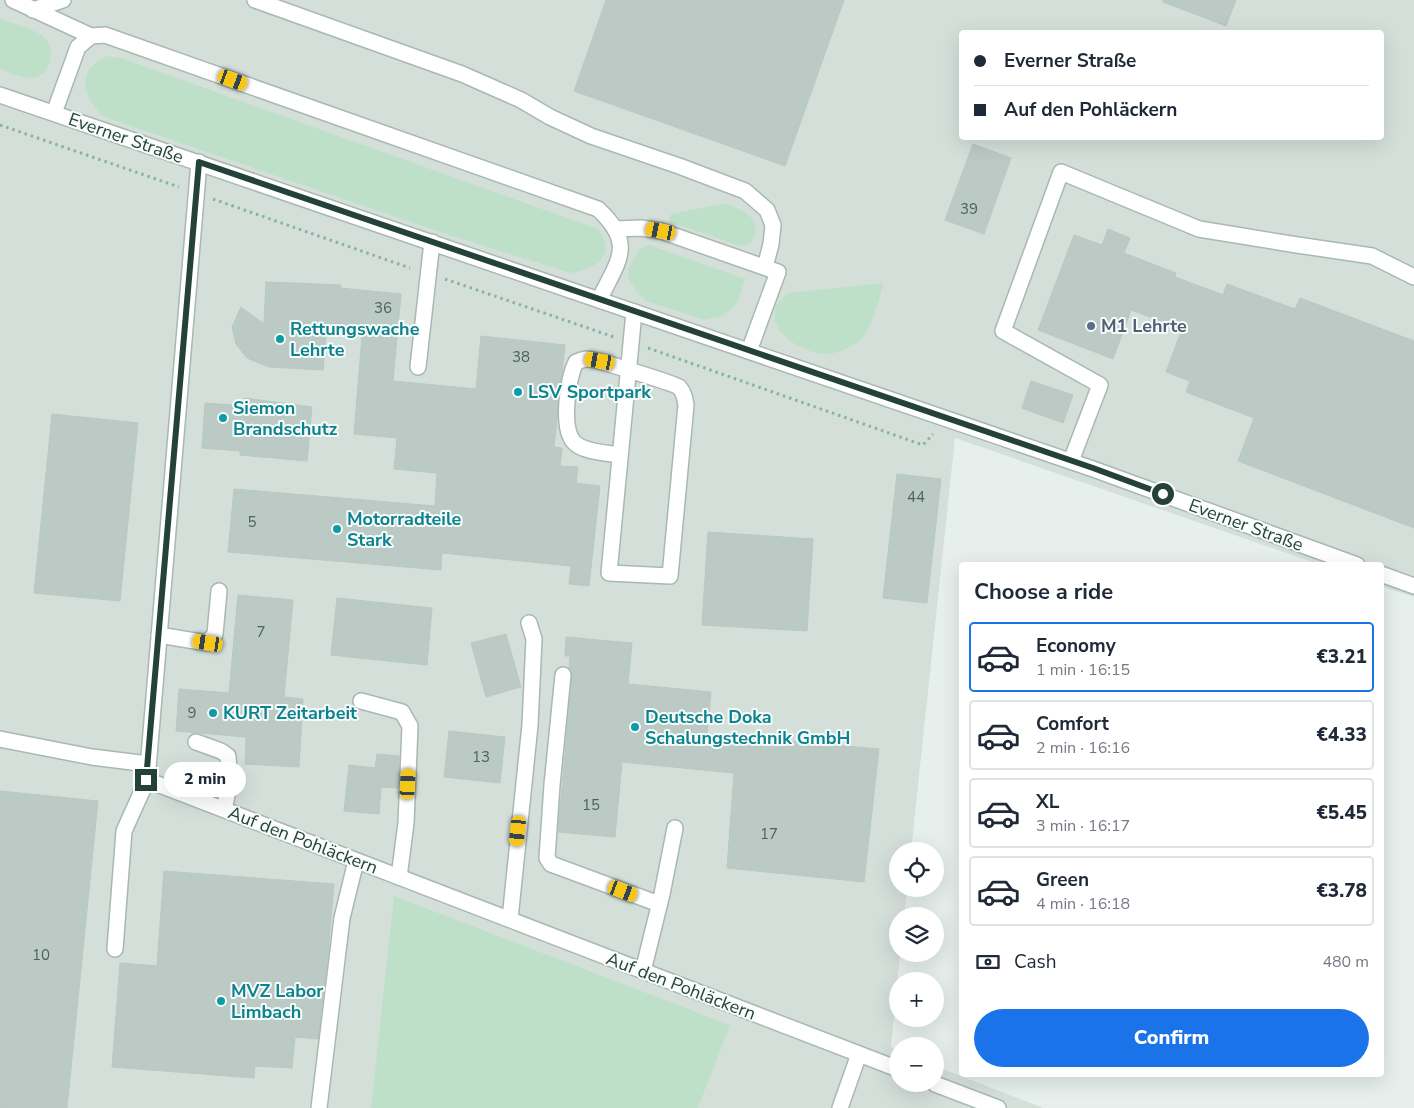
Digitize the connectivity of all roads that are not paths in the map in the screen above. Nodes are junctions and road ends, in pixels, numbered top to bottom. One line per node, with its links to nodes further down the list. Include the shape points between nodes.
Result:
1 (13, 0): 4 (street)
2 (63, 0): 4 (street)
3 (255, 0): 11 (street, via 462,74 591,136 745,191 767,210 773,225)
4 (33, 10): 5 (street)
5 (91, 36): 7 (street, via 78,47); 9 (street, via 105,35 598,209)
6 (0, 95): 7 (street, Everner Straße)
7 (54, 114): 8 (street, Everner Straße)
8 (199, 162): 10 (street, Everner Straße); 25 (street)
9 (616, 230): 11 (street, via 641,228 661,231); 13 (street, via 620,237 620,256)
10 (432, 242): 13 (street, Everner Straße); 16 (street)
11 (765, 267): 15 (street, via 778,272)
12 (1414, 278): 19 (street, via 1372,256 1199,229 1061,172 1003,331 1100,385)
13 (599, 300): 14 (street, Everner Straße)
14 (634, 312): 15 (street, Everner Straße); 17 (street)
15 (749, 351): 19 (street, Everner Straße)
16 (418, 367)
17 (628, 371): 18 (street); 18 (street, via 587,358 576,362 571,372 567,428 573,442 587,450); 18 (street, via 679,387 684,395 686,405 670,576 609,573)
18 (620, 456)
19 (1070, 461): 20 (street, Everner Straße)
20 (1349, 562)
21 (1384, 575): 22 (street)
22 (1414, 586)
23 (219, 590): 25 (street, via 215,634 208,643)
24 (529, 623): 37 (street, via 534,639 530,725)
25 (159, 635): 30 (street)
26 (563, 675): 36 (street, via 547,858 551,864)
27 (361, 701): 35 (street, via 402,712 410,726 406,823)
28 (0, 739): 30 (street)
29 (196, 742): 32 (street, via 221,750 228,756 230,782)
30 (148, 764): 31 (street)
31 (146, 780): 32 (street, Auf den Pohläckern); 38 (street, via 124,832)
32 (224, 810): 34 (street, Auf den Pohläckern)
33 (675, 828): 36 (street)
34 (356, 860): 35 (street, Auf den Pohläckern); 43 (street, via 342,918)
35 (399, 877): 37 (street, Auf den Pohläckern)
36 (659, 904): 39 (street)
37 (510, 920): 39 (street, Auf den Pohläckern)
38 (115, 949)
39 (643, 971): 40 (street, Auf den Pohläckern)
40 (859, 1054): 41 (street, Auf den Pohläckern); 44 (street)
41 (889, 1066)
42 (944, 1087): 45 (street)
43 (319, 1108)
44 (840, 1108)
45 (998, 1108)

